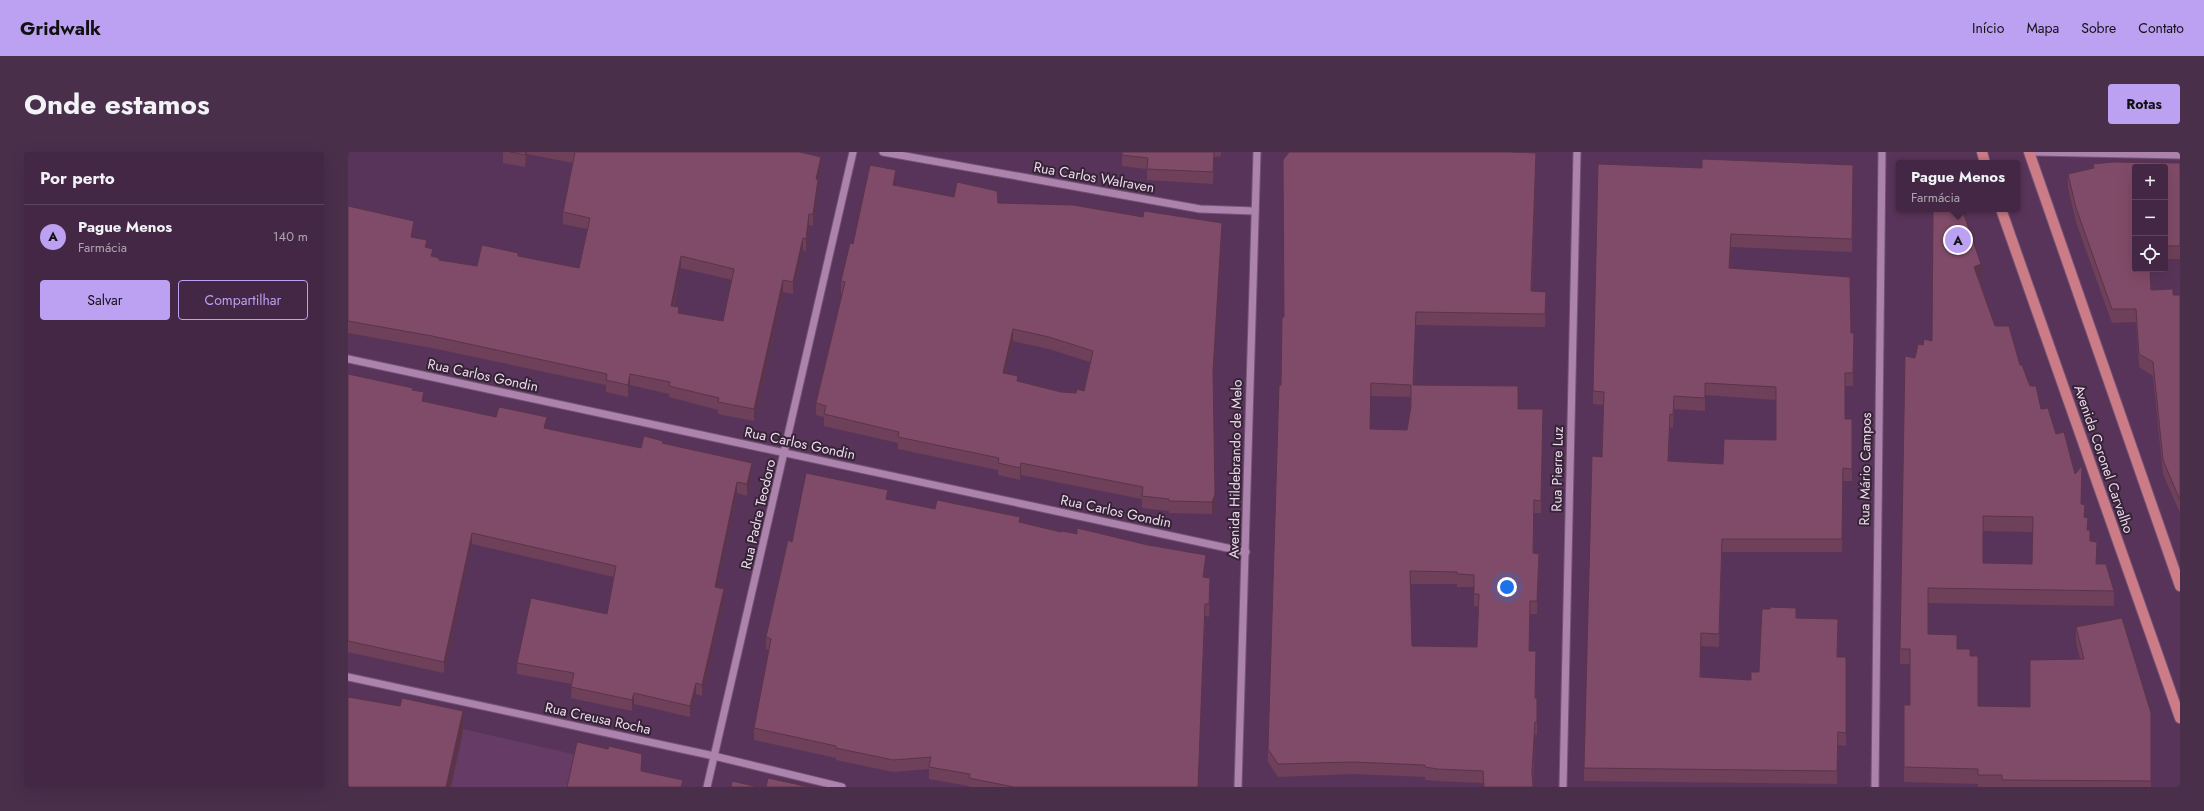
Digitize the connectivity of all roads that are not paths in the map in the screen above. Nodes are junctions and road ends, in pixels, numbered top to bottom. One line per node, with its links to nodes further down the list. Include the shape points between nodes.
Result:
1 (853, 152): 12 (street, Rua Padre Teodoro)
2 (883, 152): 9 (street, Rua Carlos Walraven, via 1200,209)
3 (1257, 152): 9 (street, Avenida Hildebrando de Melo)
4 (1577, 152): 21 (street, Rua Pierre Luz)
5 (1882, 152): 22 (street, Rua Mário Campos)
6 (2029, 152): 14 (main road)
7 (2034, 152): 8 (street)
8 (2180, 155)
9 (1254, 211): 13 (street, Avenida Hildebrando de Melo)
10 (2002, 212): 16 (main road, Avenida Coronel Carvalho)
11 (348, 359): 12 (street, Rua Carlos Gondin)
12 (785, 453): 13 (street, Rua Carlos Gondin); 17 (street, Rua Padre Teodoro)
13 (1246, 552): 20 (street, Avenida Hildebrando de Melo)
14 (2180, 586)
15 (348, 677): 17 (street, Rua Creusa Rocha)
16 (2180, 718)
17 (714, 756): 18 (street, Rua Padre Teodoro); 19 (street, Rua Creusa Rocha)
18 (707, 787)
19 (842, 787)
20 (1238, 787)
21 (1563, 787)
22 (1875, 787)

